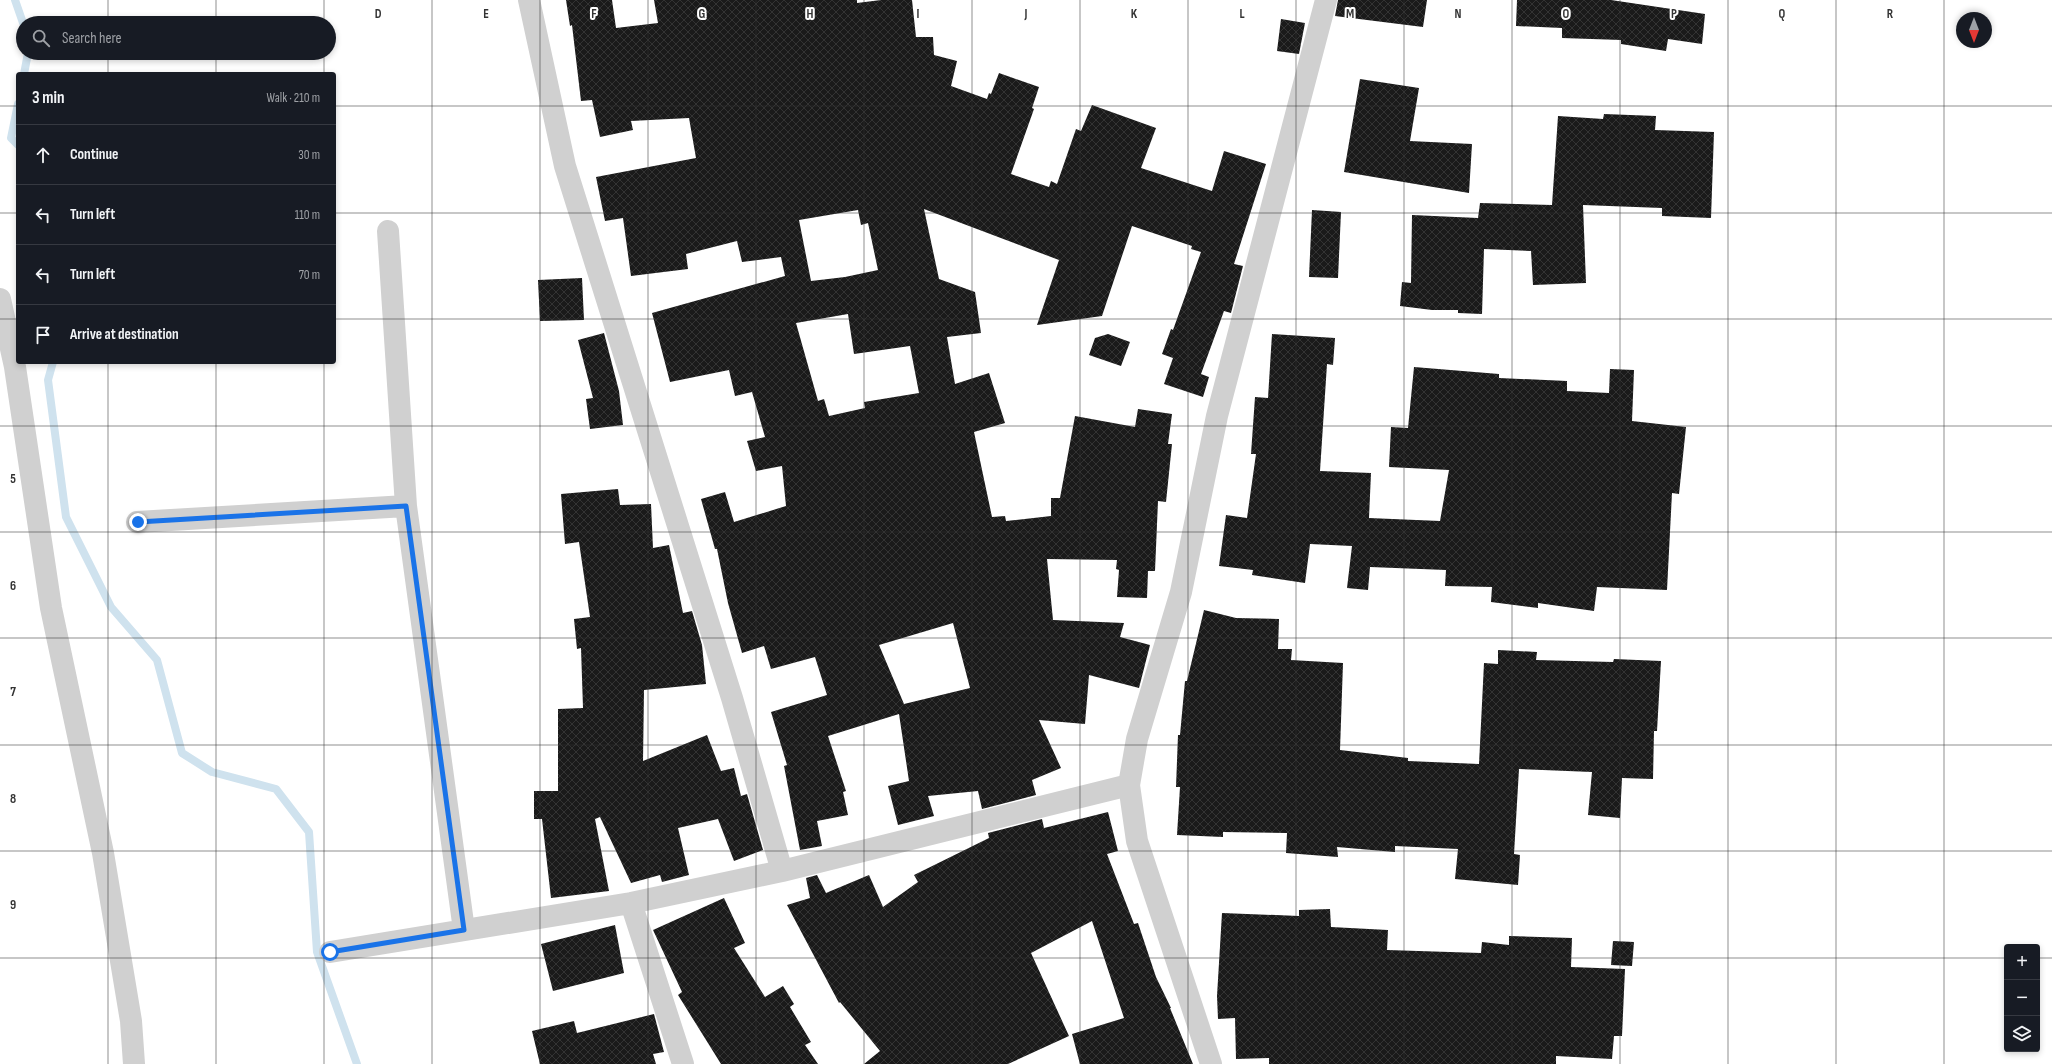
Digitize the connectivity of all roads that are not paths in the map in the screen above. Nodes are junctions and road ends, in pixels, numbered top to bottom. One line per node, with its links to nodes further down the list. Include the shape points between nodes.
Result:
1 (530, 0): 8 (street, via 565,166 732,698)
2 (1326, 0): 7 (street, via 1217,416 1181,592 1137,739)
3 (388, 231): 5 (street)
4 (0, 299): 12 (street, via 15,367 51,608 103,853 131,1021)
5 (406, 506): 6 (street); 10 (street)
6 (138, 522)
7 (1129, 785): 8 (street); 14 (street, via 1137,841)
8 (782, 871): 9 (street)
9 (631, 903): 10 (street); 13 (street)
10 (464, 930): 11 (street)
11 (330, 952)
12 (134, 1064)
13 (683, 1064)
14 (1211, 1064)

